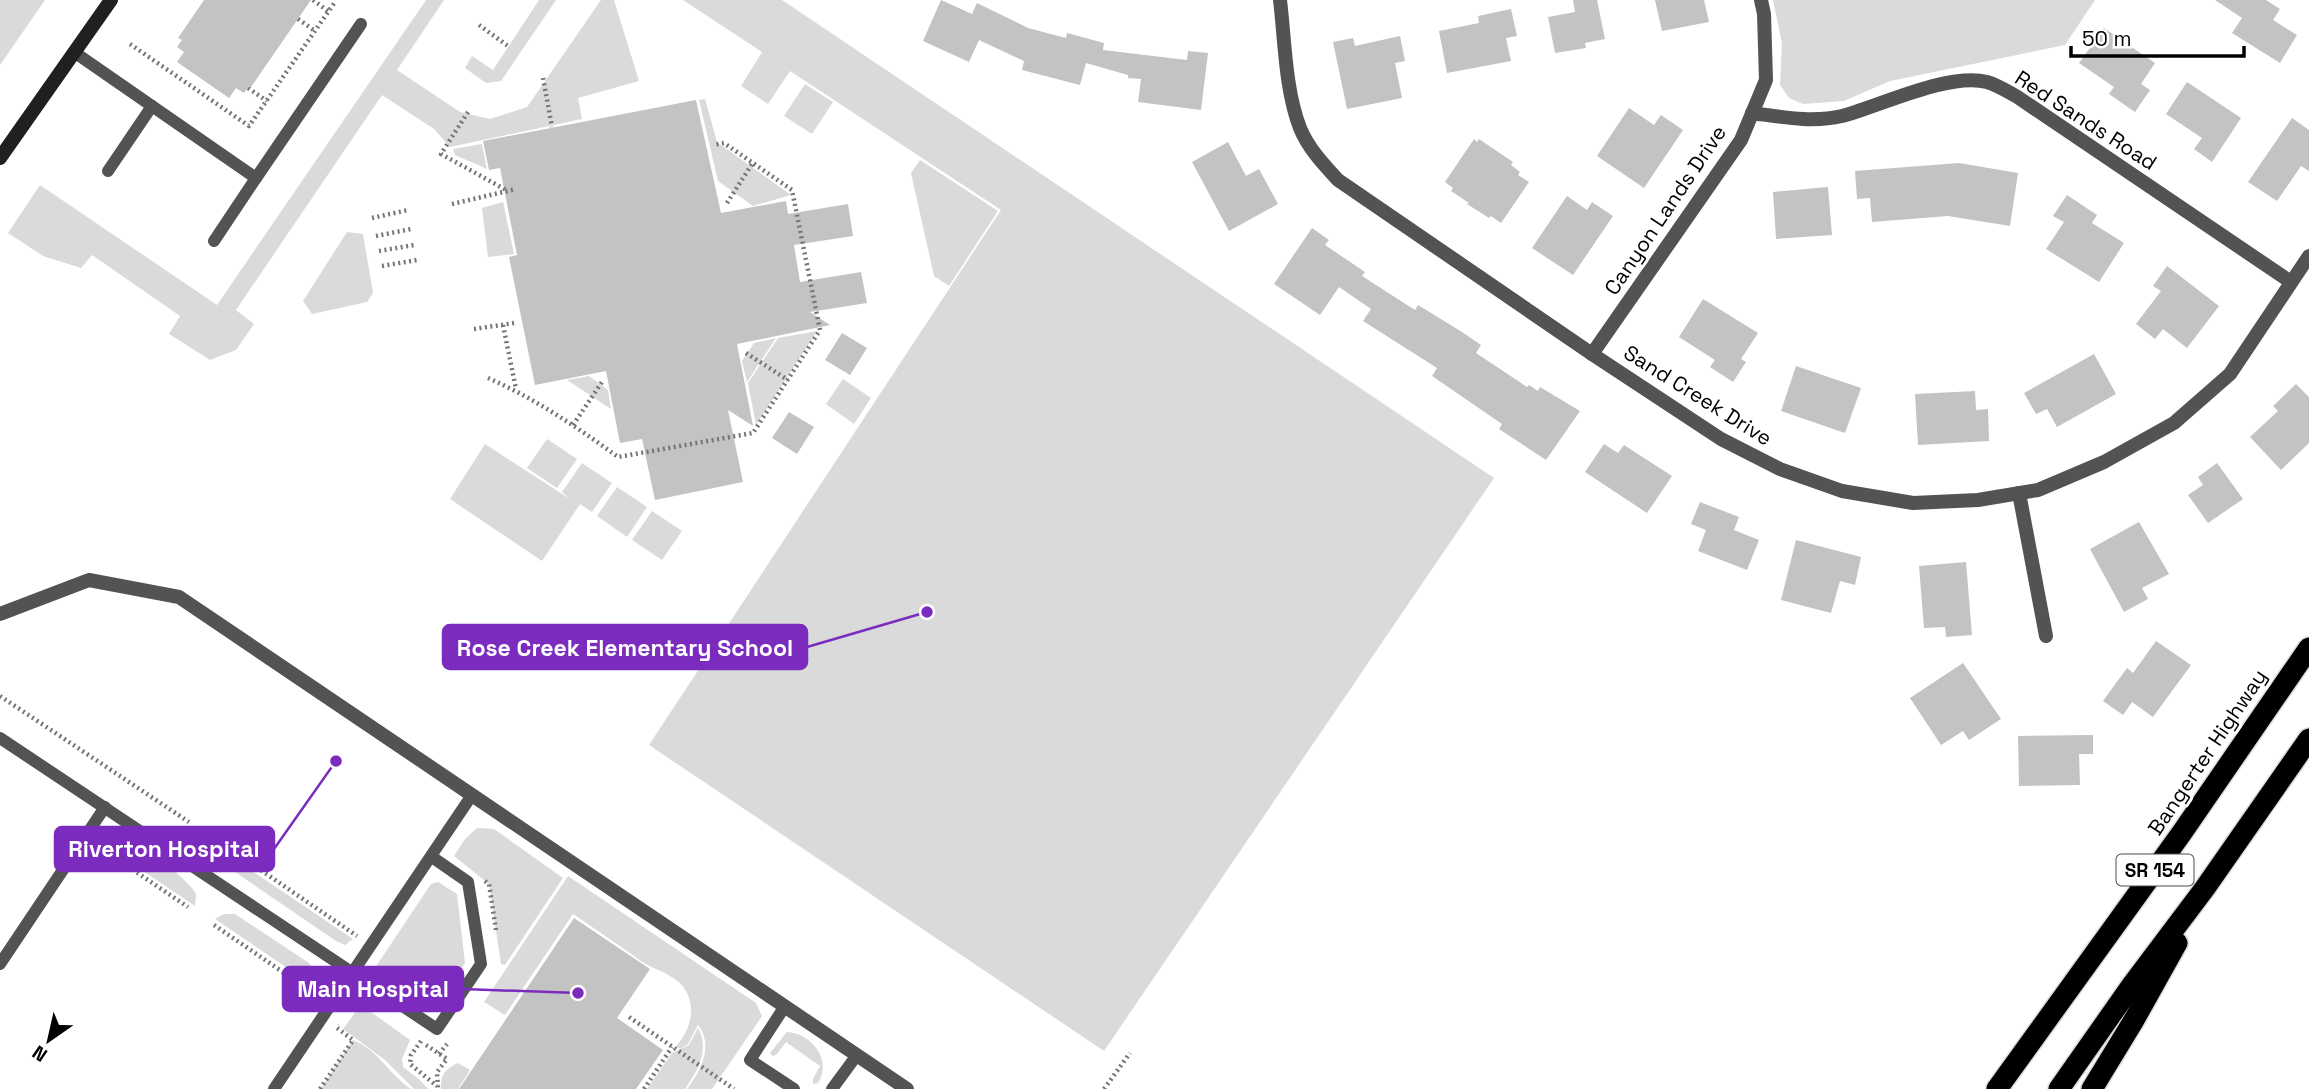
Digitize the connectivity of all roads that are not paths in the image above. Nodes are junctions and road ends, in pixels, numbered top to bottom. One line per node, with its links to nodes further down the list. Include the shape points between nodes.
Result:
1 (111, 0): 5 (main road)
2 (1280, 0): 14 (street, Sand Creek Drive, via 1300,129 1318,158 1338,180)
3 (1761, 0): 7 (street, Canyon Lands Drive, via 1766,80)
4 (361, 24): 10 (lane)
5 (74, 52): 6 (lane); 8 (main road)
6 (152, 106): 9 (lane); 10 (lane)
7 (1752, 113): 13 (street, Red Sands Road, via 1804,121 1840,117 1912,91 1986,82 2017,96); 14 (street, Canyon Lands Drive, via 1741,140)
8 (0, 158)
9 (107, 170)
10 (256, 178): 11 (lane)
11 (214, 241)
12 (2309, 256): 13 (street, Sand Creek Drive)
13 (2291, 282): 15 (street, Sand Creek Drive, via 2230,374 2174,423 2104,462 2038,490)
14 (1592, 354): 15 (street, Sand Creek Drive, via 1721,439 1780,469 1842,491 1913,503)
15 (2019, 493): 17 (street)
16 (0, 614): 21 (street, via 89,580 179,597)
17 (2046, 636)
18 (2309, 648): 33 (highway, Bangerter Highway / SR 154)
19 (0, 738): 22 (lane)
20 (2309, 739): 24 (highway, SR 154)
21 (472, 795): 23 (lane); 27 (street)
22 (105, 807): 25 (lane); 26 (lane)
23 (432, 857): 26 (lane); 26 (lane, via 468,883 481,964 437,1029)
24 (2206, 888): 34 (highway, SR 154); 35 (highway)
25 (0, 964)
26 (353, 974): 29 (lane)
27 (785, 1006): 28 (street); 30 (lane, via 750,1060)
28 (857, 1055): 31 (lane); 32 (street)
29 (274, 1089)
30 (794, 1089)
31 (832, 1089)
32 (907, 1089)
33 (1997, 1089)
34 (2059, 1089)
35 (2092, 1089)

